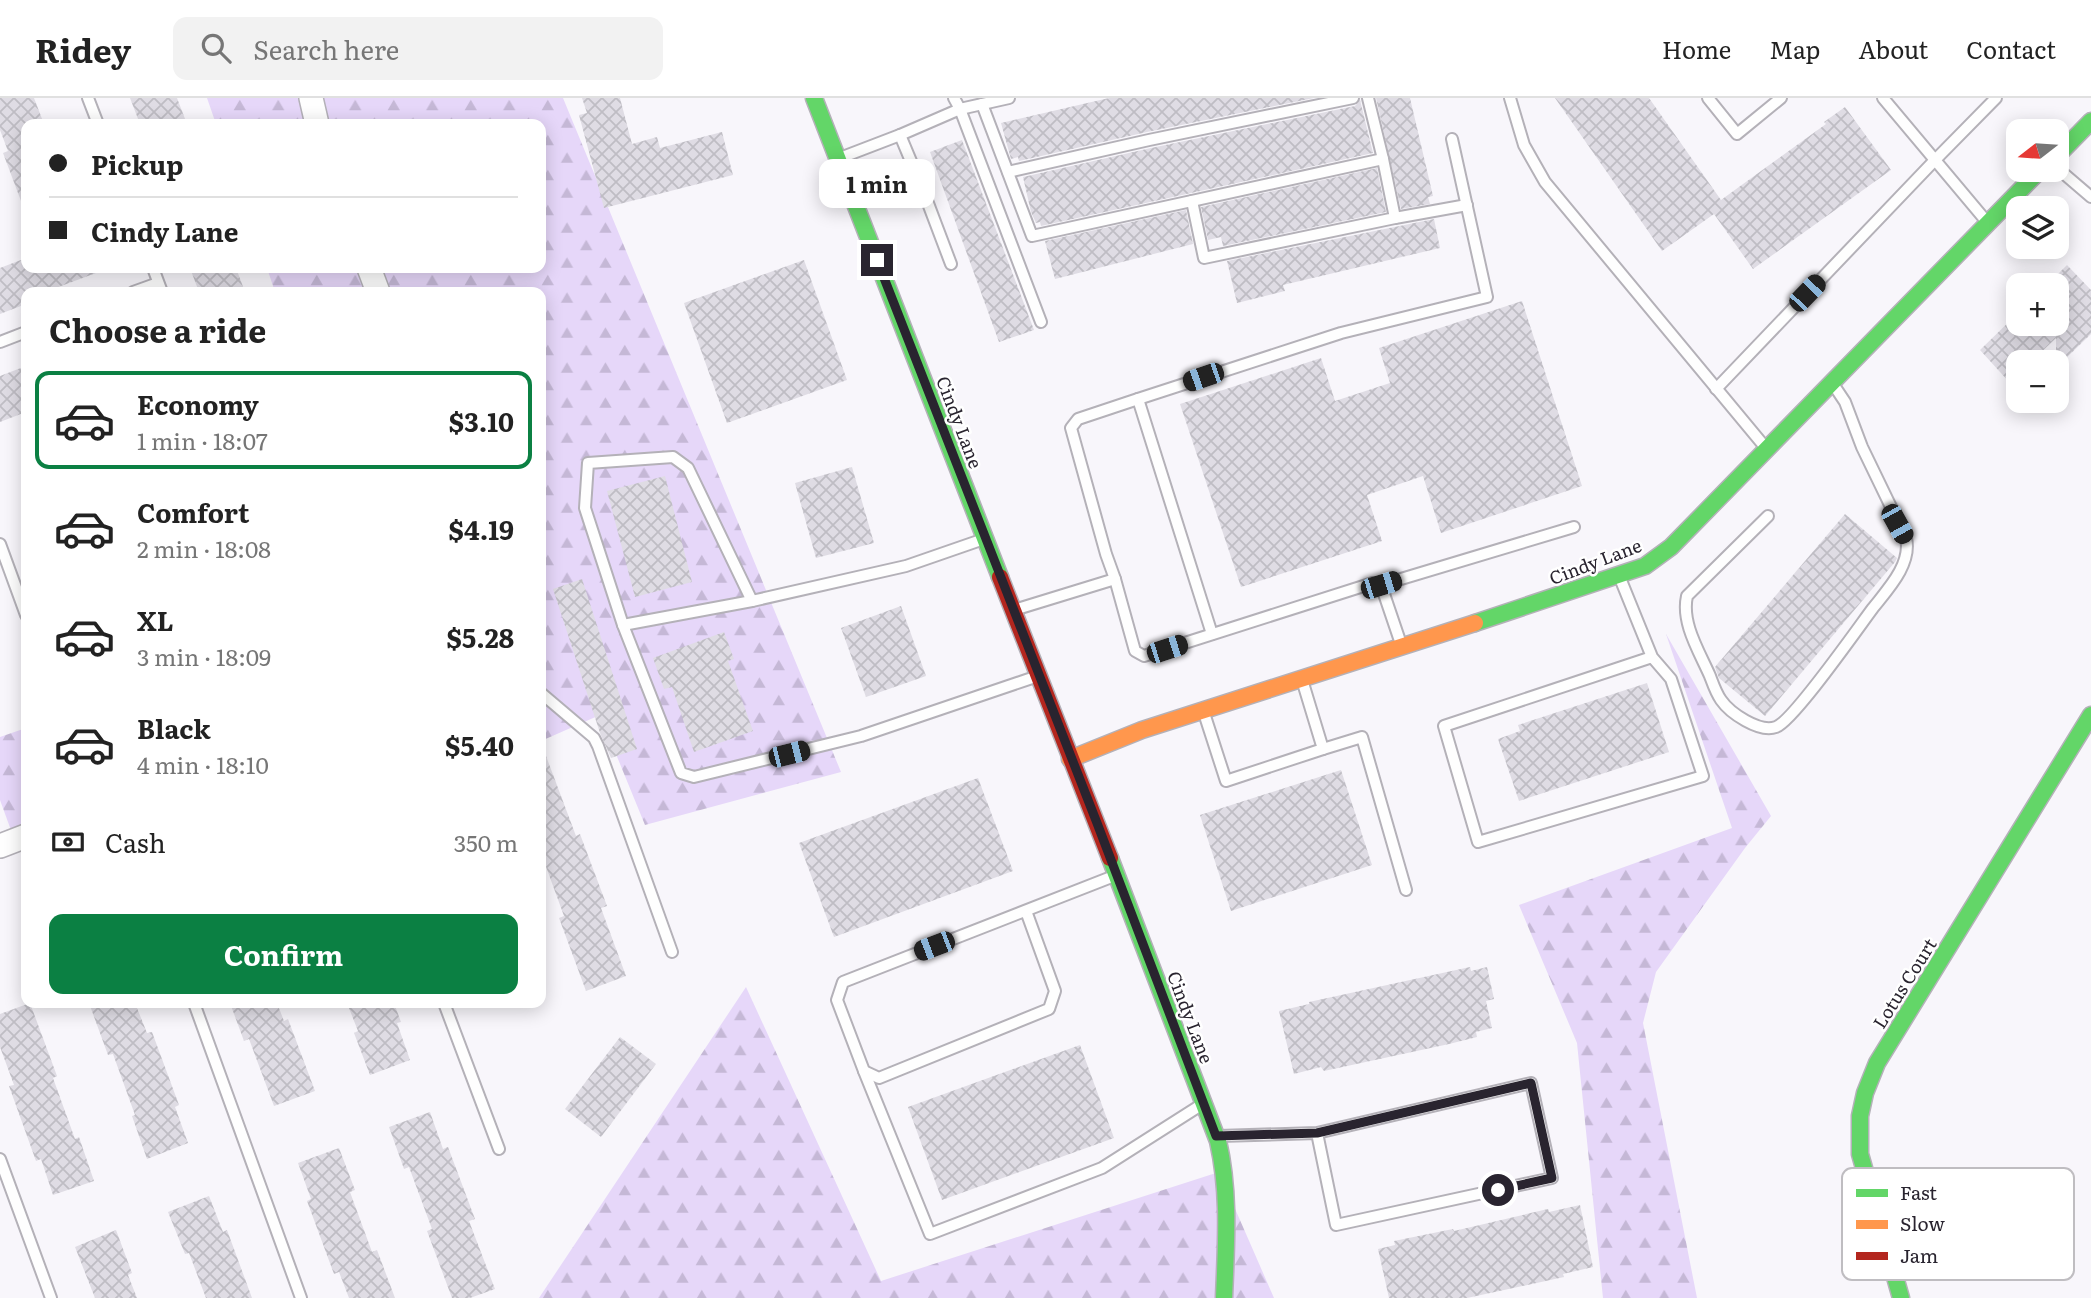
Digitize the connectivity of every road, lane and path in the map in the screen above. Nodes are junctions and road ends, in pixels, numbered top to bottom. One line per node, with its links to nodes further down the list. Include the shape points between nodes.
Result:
1 (88, 98): 14 (lane)
2 (311, 98): 15 (street)
3 (814, 98): 20 (street, Cindy Lane)
4 (1009, 98): 13 (lane)
5 (1353, 98): 23 (lane)
6 (1368, 98): 21 (lane)
7 (1510, 98): 36 (lane, via 1524,145 1545,182)
8 (1708, 98): 9 (lane, via 1737,134)
9 (1781, 98)
10 (1883, 98): 22 (lane)
11 (1996, 98): 22 (lane)
12 (957, 103): 13 (lane); 17 (lane); 32 (lane)
13 (982, 104): 23 (lane)
14 (96, 119)
15 (316, 119)
16 (2091, 121): 19 (street)
17 (900, 135): 20 (lane); 31 (lane)
18 (1452, 139): 28 (lane)
19 (2069, 144)
20 (838, 159): 41 (street, Cindy Lane)
21 (1383, 159): 27 (lane); 29 (lane)
22 (1935, 160): 30 (lane); 36 (lane)
23 (1008, 172): 27 (lane, via 1032,236)
24 (2069, 178): 26 (lane)
25 (2028, 182): 30 (street, Cindy Lane)
26 (2091, 197)
27 (1192, 201): 29 (lane, via 1205,258)
28 (1467, 205): 29 (lane); 37 (lane, via 1487,297 1341,333)
29 (1395, 218)
30 (1988, 222): 35 (street, Cindy Lane)
31 (951, 264)
32 (1041, 322)
33 (21, 334): 34 (lane)
34 (0, 342)
35 (1832, 382): 38 (street, Cindy Lane); 39 (lane, via 1908,548 1890,586 1814,686 1787,718 1776,727 1764,728 1733,714 1720,699 1690,632 1685,606 1687,596)
36 (1716, 388): 38 (lane)
37 (1138, 400): 44 (lane, via 1078,419 1071,428); 50 (lane)
38 (1767, 449): 43 (street, Cindy Lane, via 1671,547 1645,566)
39 (1768, 516)
40 (1574, 527): 45 (lane)
41 (985, 539): 46 (lane, via 906,566); 48 (street, Cindy Lane)
42 (0, 544): 47 (lane)
43 (1619, 575): 51 (street, Cindy Lane); 52 (lane)
44 (1115, 579): 48 (lane); 50 (lane, via 1135,651 1144,656)
45 (1381, 585): 50 (lane, via 1373,583); 51 (lane)
46 (752, 600): 49 (lane); 49 (lane, via 681,462 673,457 588,463 585,508)
47 (21, 601)
48 (1013, 611): 53 (street, Cindy Lane)
49 (623, 625): 53 (lane, via 681,773 694,777 861,736)
50 (1212, 634)
51 (1402, 646): 54 (street, Cindy Lane)
52 (1652, 657): 52 (lane, via 1671,680 1703,776 1478,842 1444,726)
53 (1038, 676): 59 (street, Cindy Lane)
54 (1301, 678): 56 (street, Cindy Lane); 58 (lane)
55 (546, 697): 65 (lane, via 598,746)
56 (1203, 710): 58 (lane, via 1226,781); 59 (street, Cindy Lane)
57 (2091, 715): 74 (street, Lotus Court, via 1877,1063 1860,1116)
58 (1324, 749): 63 (lane, via 1362,737)
59 (1070, 759): 62 (street, Cindy Lane)
60 (21, 838): 61 (street)
61 (0, 846)
62 (1116, 875): 64 (lane); 69 (street, Cindy Lane)
63 (1406, 890)
64 (1026, 911): 68 (lane, via 843,982 837,1000); 68 (lane, via 1055,991 1049,1009 879,1078)
65 (672, 952)
66 (196, 1008): 77 (lane)
67 (446, 1008): 72 (lane)
68 (864, 1071): 69 (lane, via 929,1234 1102,1168)
69 (1204, 1104): 71 (street, Cindy Lane)
70 (1317, 1133): 70 (lane, via 1531,1083 1552,1178 1336,1225); 71 (lane)
71 (1216, 1136): 78 (street, Cindy Lane, via 1226,1191)
72 (499, 1149)
73 (0, 1159): 76 (lane)
74 (1864, 1168)
75 (1896, 1280): 79 (street, Lotus Court)
76 (51, 1298)
77 (301, 1298)
78 (1224, 1298)
79 (1901, 1298)

